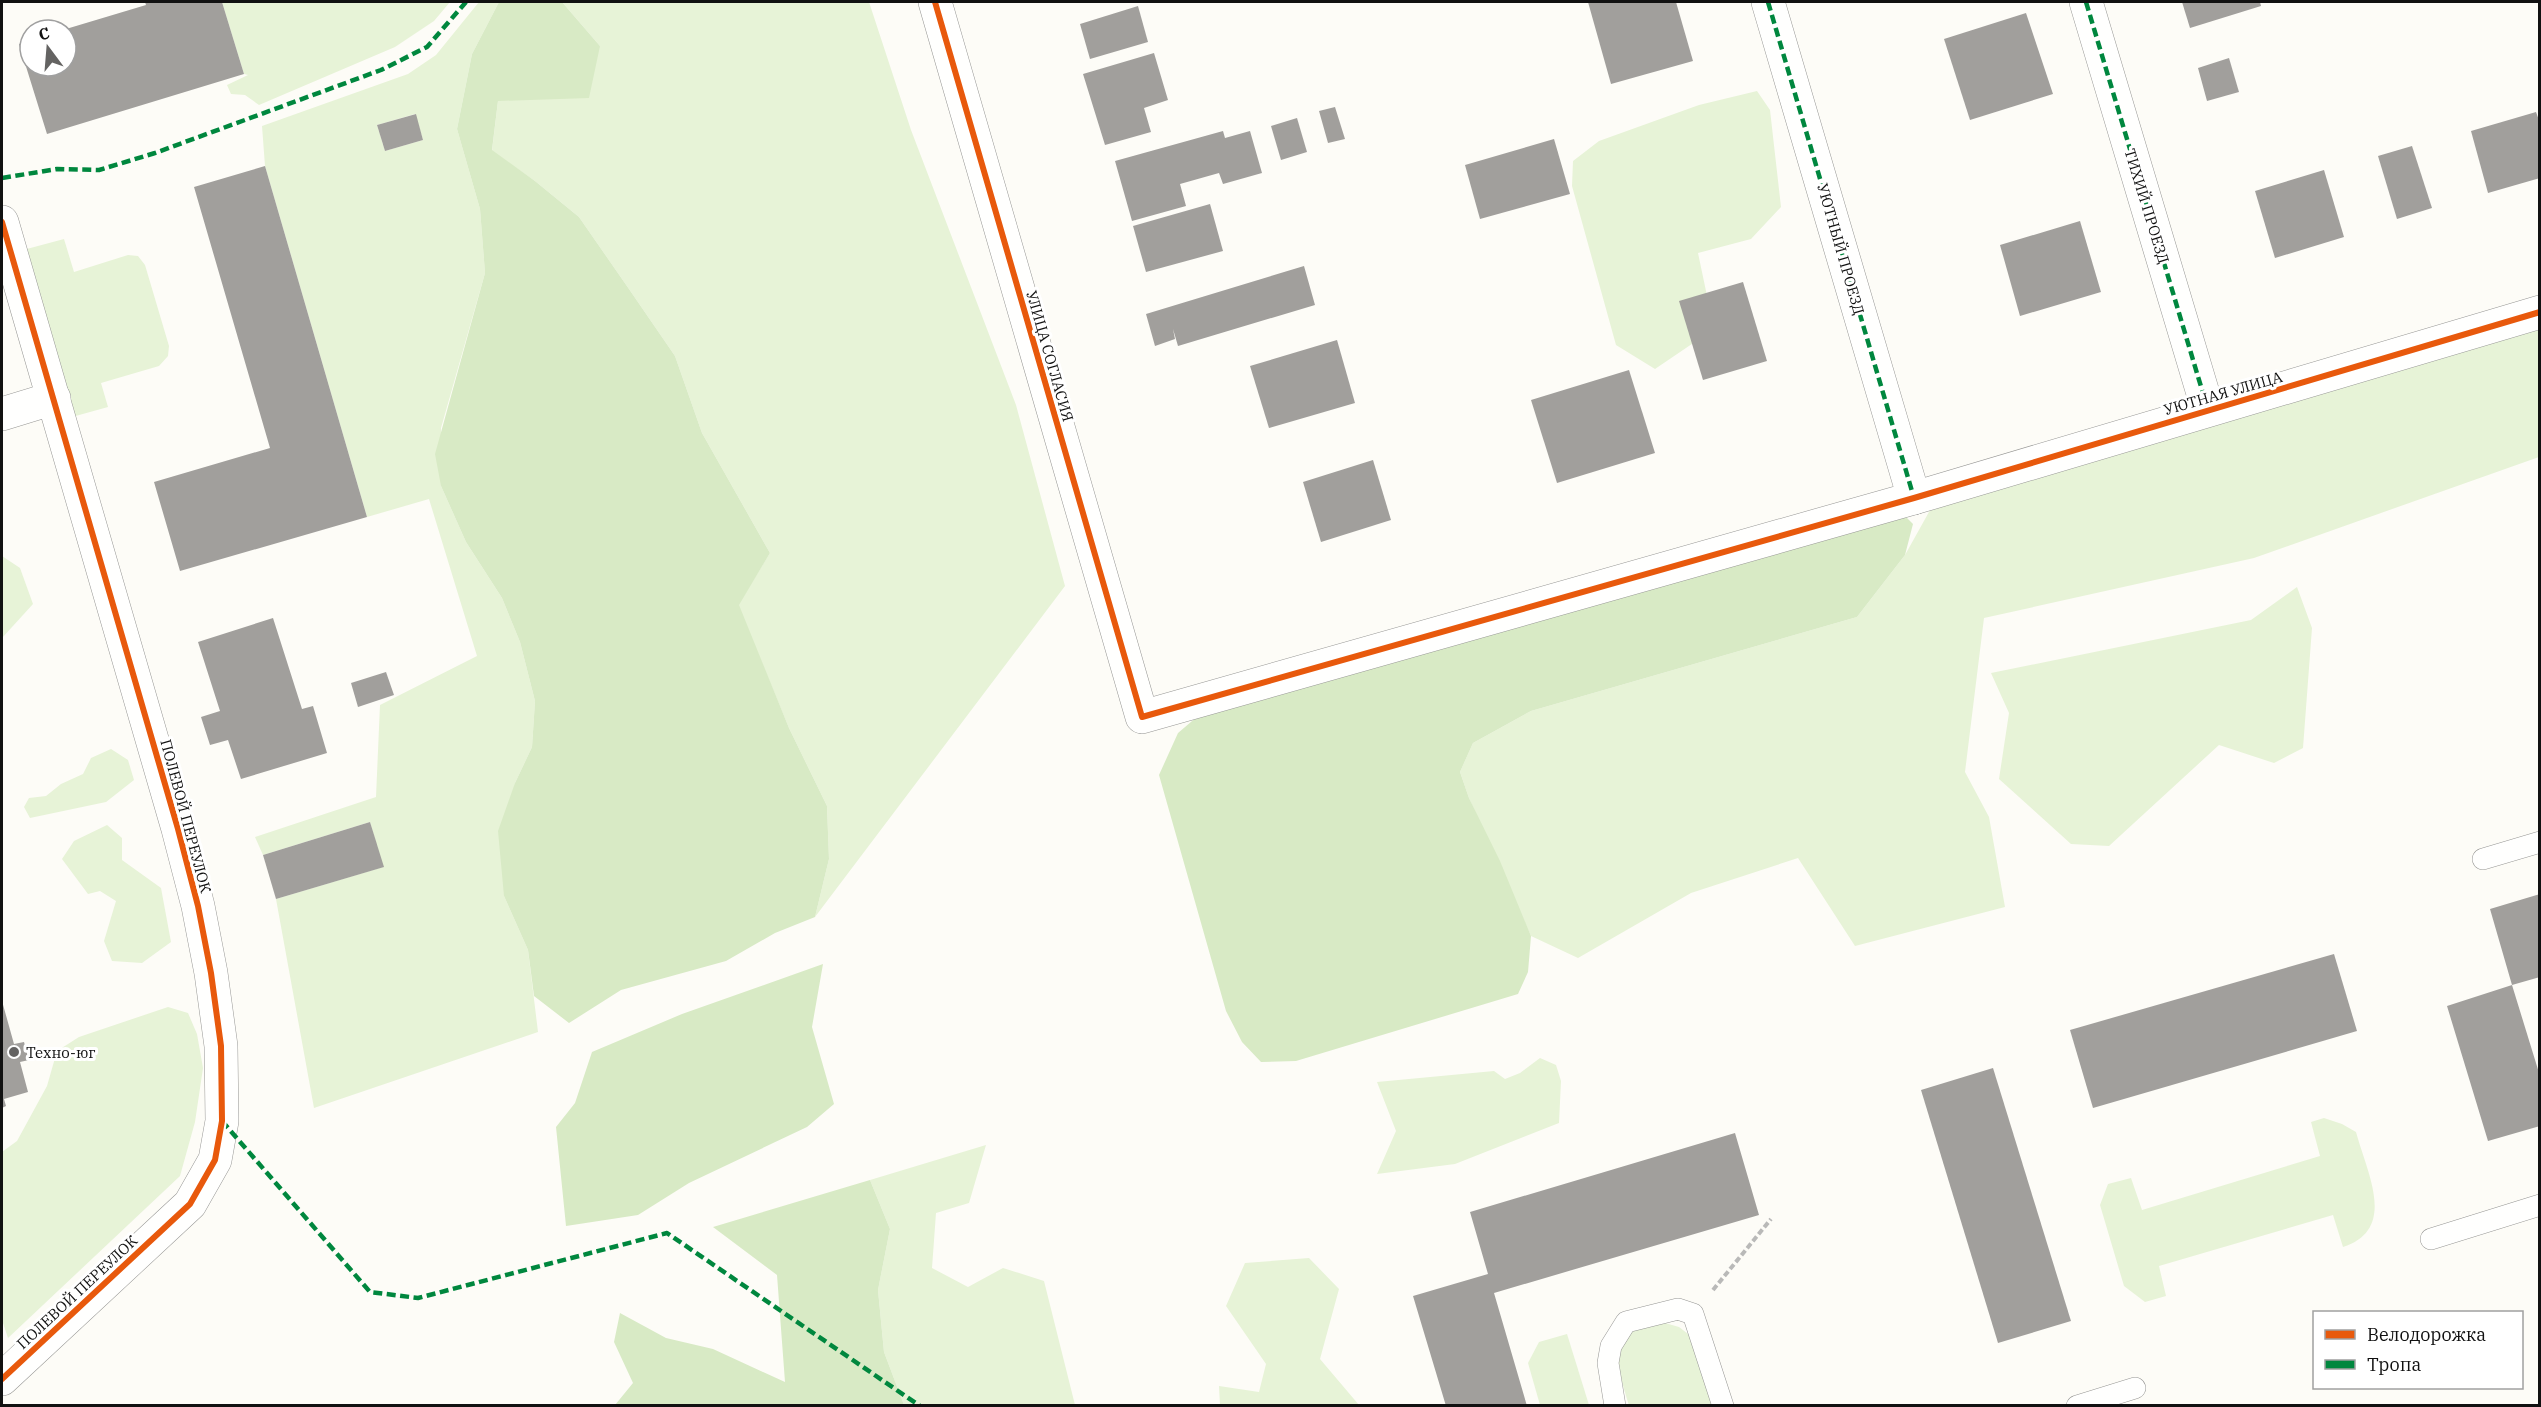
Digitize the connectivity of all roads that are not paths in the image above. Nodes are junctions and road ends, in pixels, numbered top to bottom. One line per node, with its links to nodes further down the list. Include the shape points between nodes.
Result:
1 (935, 2): 10 (street, УЛИЦА СОГЛАСИЯ)
2 (1768, 2): 9 (street, УЮТНЫЙ ПРОЕЗД)
3 (2086, 2): 7 (street, ТИХИЙ ПРОЕЗД)
4 (2, 222): 6 (street, ПОЛЕВОЙ ПЕРЕУЛОК)
5 (2540, 312): 7 (street, УЮТНАЯ УЛИЦА)
6 (54, 398): 8 (street); 15 (street, ПОЛЕВОЙ ПЕРЕУЛОК, via 198,906 221,1046 222,1121 215,1160 190,1204)
7 (2208, 410): 9 (street, УЮТНАЯ УЛИЦА)
8 (2, 414)
9 (1914, 498): 10 (street, УЮТНАЯ УЛИЦА)
10 (1143, 717)
11 (2540, 842): 12 (lane)
12 (2483, 859)
13 (2540, 1205): 14 (lane)
14 (2431, 1239)
15 (2, 1379)
16 (2135, 1388): 19 (lane)
17 (1615, 1406): 18 (lane, via 1608,1364 1611,1346 1626,1322 1678,1309 1693,1314)
18 (1723, 1406)
19 (2077, 1406)

